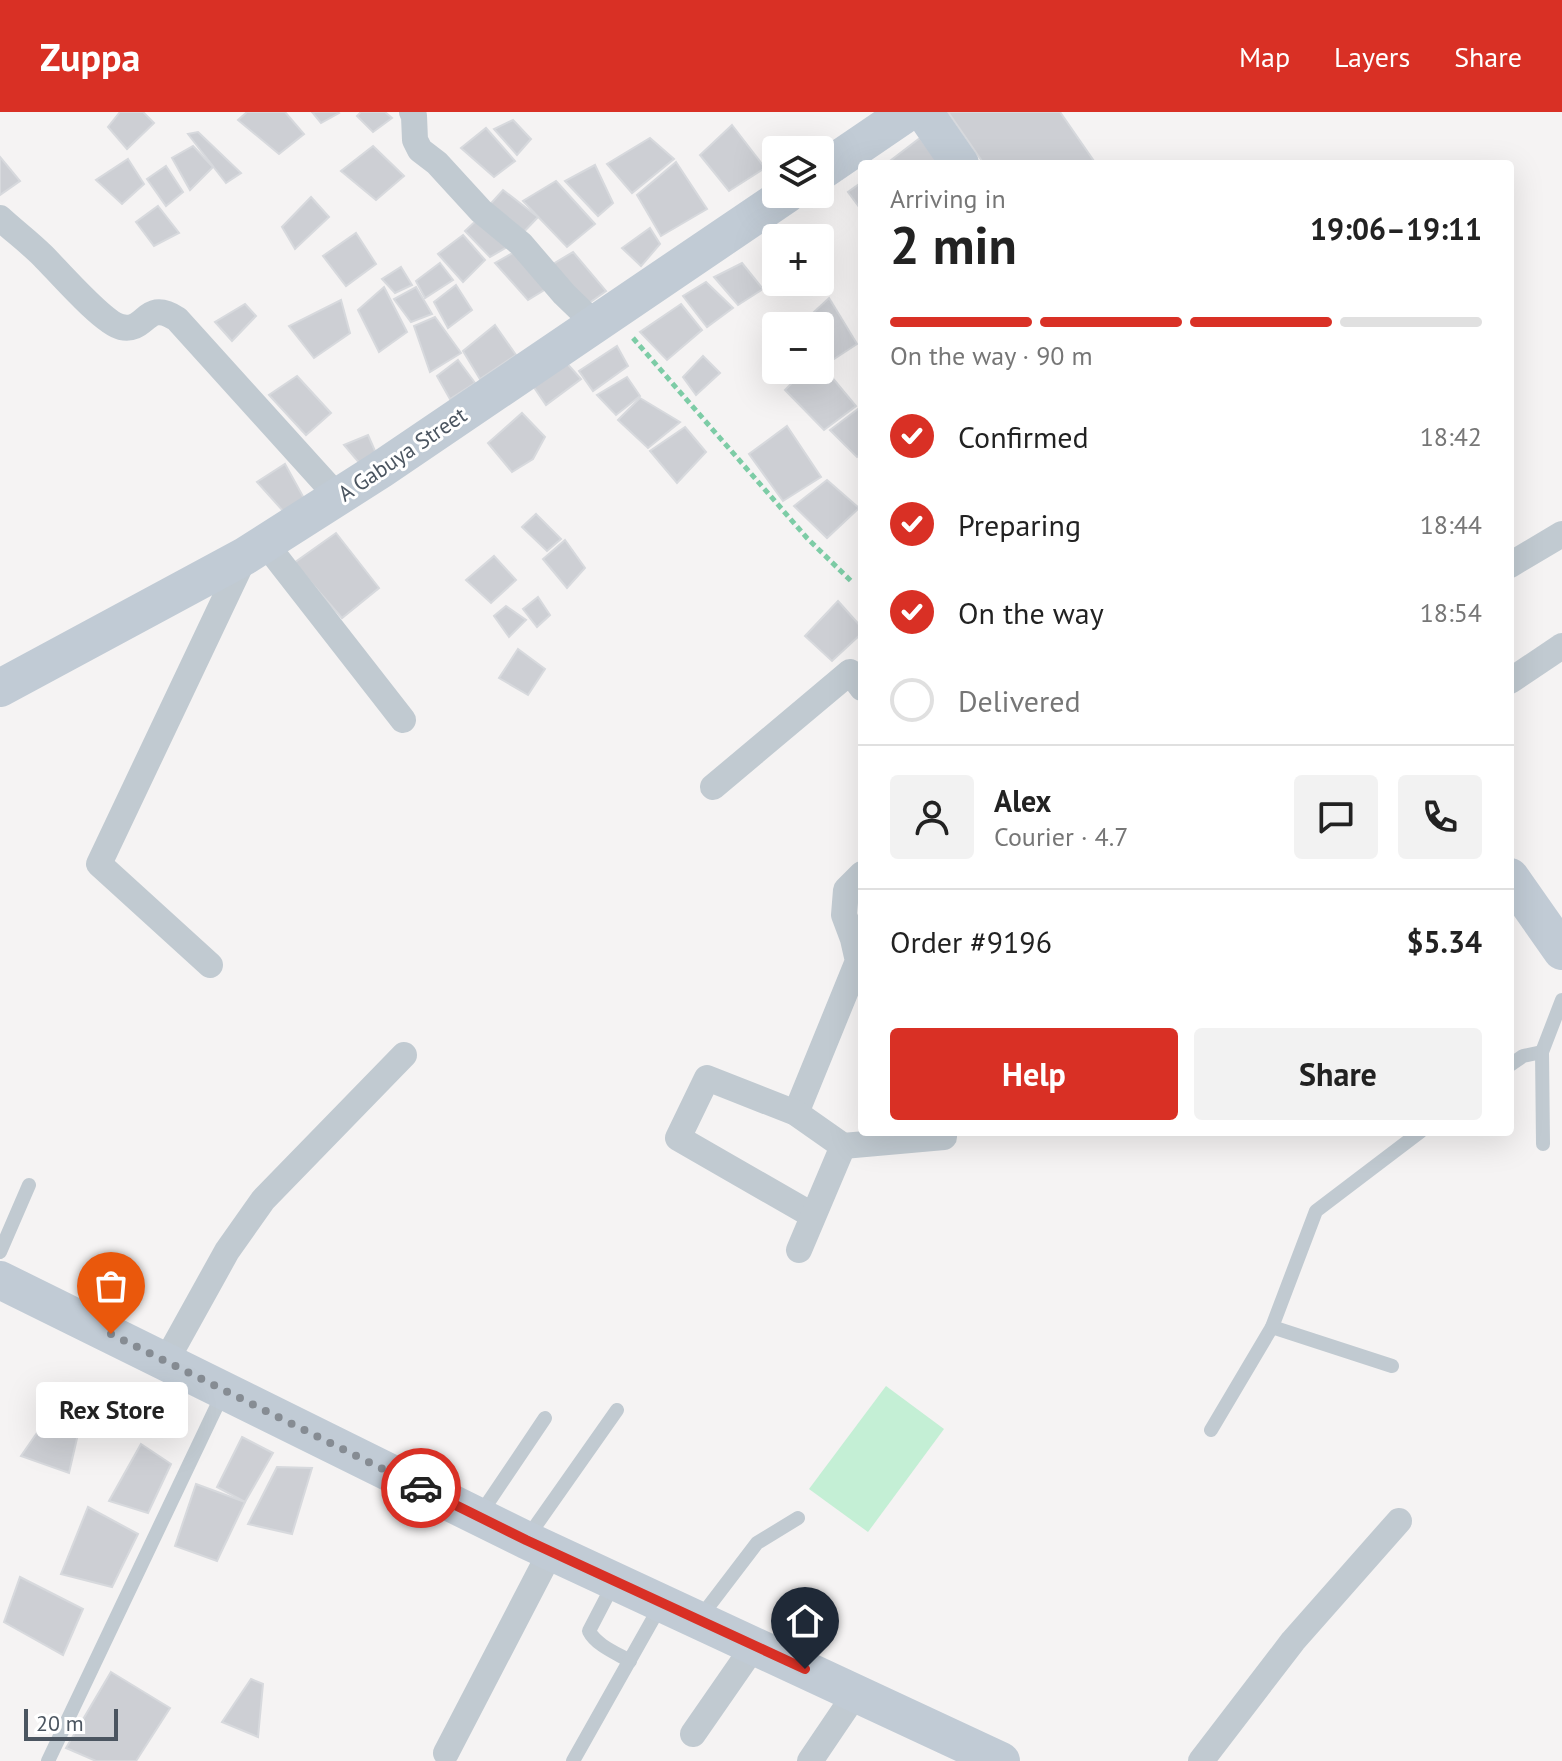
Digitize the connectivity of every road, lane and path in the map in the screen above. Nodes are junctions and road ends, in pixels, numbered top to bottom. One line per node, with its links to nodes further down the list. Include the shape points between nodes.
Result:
1 (412, 112): 8 (street, via 420,150 521,244 564,294)
2 (908, 112): 5 (street)
3 (924, 112): 4 (street)
4 (957, 160)
5 (834, 162)
6 (766, 208): 8 (street, A Gabuya Street)
7 (0, 218): 9 (street, via 119,327 133,328 154,312 177,319)
8 (603, 319): 9 (street, A Gabuya Street); 13 (path)
9 (338, 497): 11 (street, A Gabuya Street)
10 (1562, 534): 12 (street)
11 (255, 549): 17 (street, A Gabuya Street); 18 (street); 24 (street, via 99,864)
12 (1514, 563)
13 (851, 581)
14 (1562, 646): 15 (street)
15 (1514, 678)
16 (858, 683): 19 (street, via 850,672)
17 (0, 688)
18 (403, 720)
19 (713, 787)
20 (858, 878): 23 (street, via 846,890 844,915)
21 (1514, 884): 22 (street)
22 (1562, 951)
23 (858, 955)
24 (210, 965)
25 (858, 967): 30 (street)
26 (1562, 1000): 27 (lane)
27 (1542, 1052): 29 (lane); 33 (lane)
28 (404, 1055): 41 (street, via 263,1200 227,1251)
29 (1514, 1062)
30 (796, 1113): 34 (street); 36 (street, via 707,1078 678,1138)
31 (1415, 1136): 40 (lane, via 1316,1211)
32 (944, 1137): 34 (street)
33 (1543, 1144)
34 (843, 1146): 36 (street)
35 (29, 1185): 38 (lane)
36 (812, 1215): 37 (street)
37 (799, 1250)
38 (0, 1252)
39 (0, 1280): 41 (street)
40 (1272, 1327): 42 (lane); 46 (lane)
41 (166, 1361): 43 (street)
42 (1392, 1366)
43 (223, 1391): 47 (street); 59 (lane)
44 (617, 1410): 50 (lane)
45 (545, 1418): 47 (lane)
46 (1211, 1430)
47 (478, 1516): 50 (street)
48 (798, 1518): 53 (lane, via 757,1543)
49 (1399, 1521): 63 (street, via 1293,1641)
50 (539, 1545): 51 (street); 58 (street)
51 (615, 1581): 52 (street); 55 (lane, via 589,1631)
52 (663, 1603): 53 (street); 55 (lane)
53 (699, 1620): 54 (street)
54 (754, 1646): 56 (street); 57 (street)
55 (630, 1661): 60 (lane)
56 (856, 1693): 61 (street); 62 (street)
57 (693, 1734)
58 (446, 1753)
59 (48, 1761)
60 (573, 1761)
61 (810, 1761)
62 (1001, 1761)
63 (1201, 1761)

